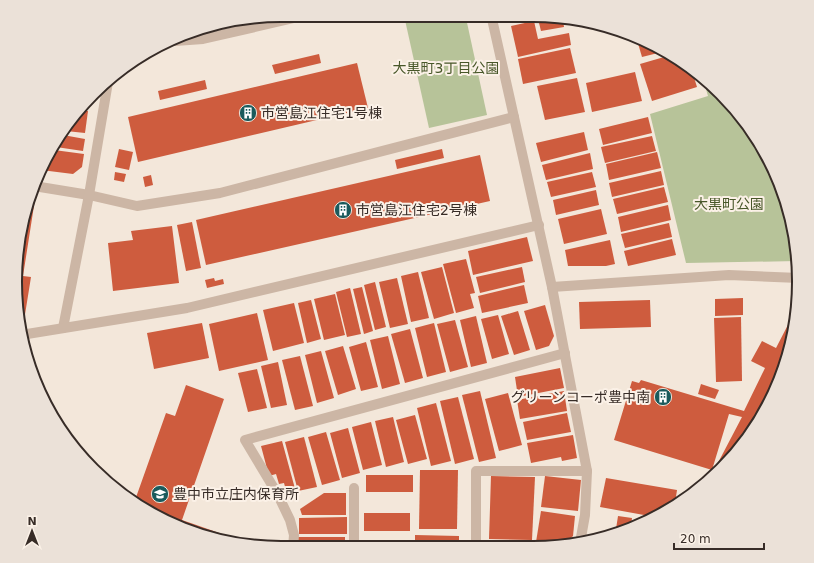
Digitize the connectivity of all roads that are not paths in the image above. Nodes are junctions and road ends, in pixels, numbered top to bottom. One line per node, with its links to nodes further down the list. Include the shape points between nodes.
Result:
1 (493, 22): 5 (street)
2 (266, 23): 3 (street, via 203,39)
3 (187, 40)
4 (107, 89): 7 (street)
5 (514, 117): 7 (street, via 220,193 137,206); 8 (street)
6 (40, 187): 7 (street)
7 (89, 195): 11 (street)
8 (539, 225): 10 (street); 11 (street, via 187,308)
9 (792, 278): 10 (street, via 730,276)
10 (552, 287): 13 (street)
11 (63, 328): 12 (street)
12 (27, 334)
13 (565, 353): 14 (street); 17 (street, via 245,440 278,495 290,520)
14 (588, 471): 16 (street); 19 (street, via 476,471)
15 (354, 488): 18 (street)
16 (581, 536)
17 (294, 541)
18 (354, 541)
19 (476, 541)

